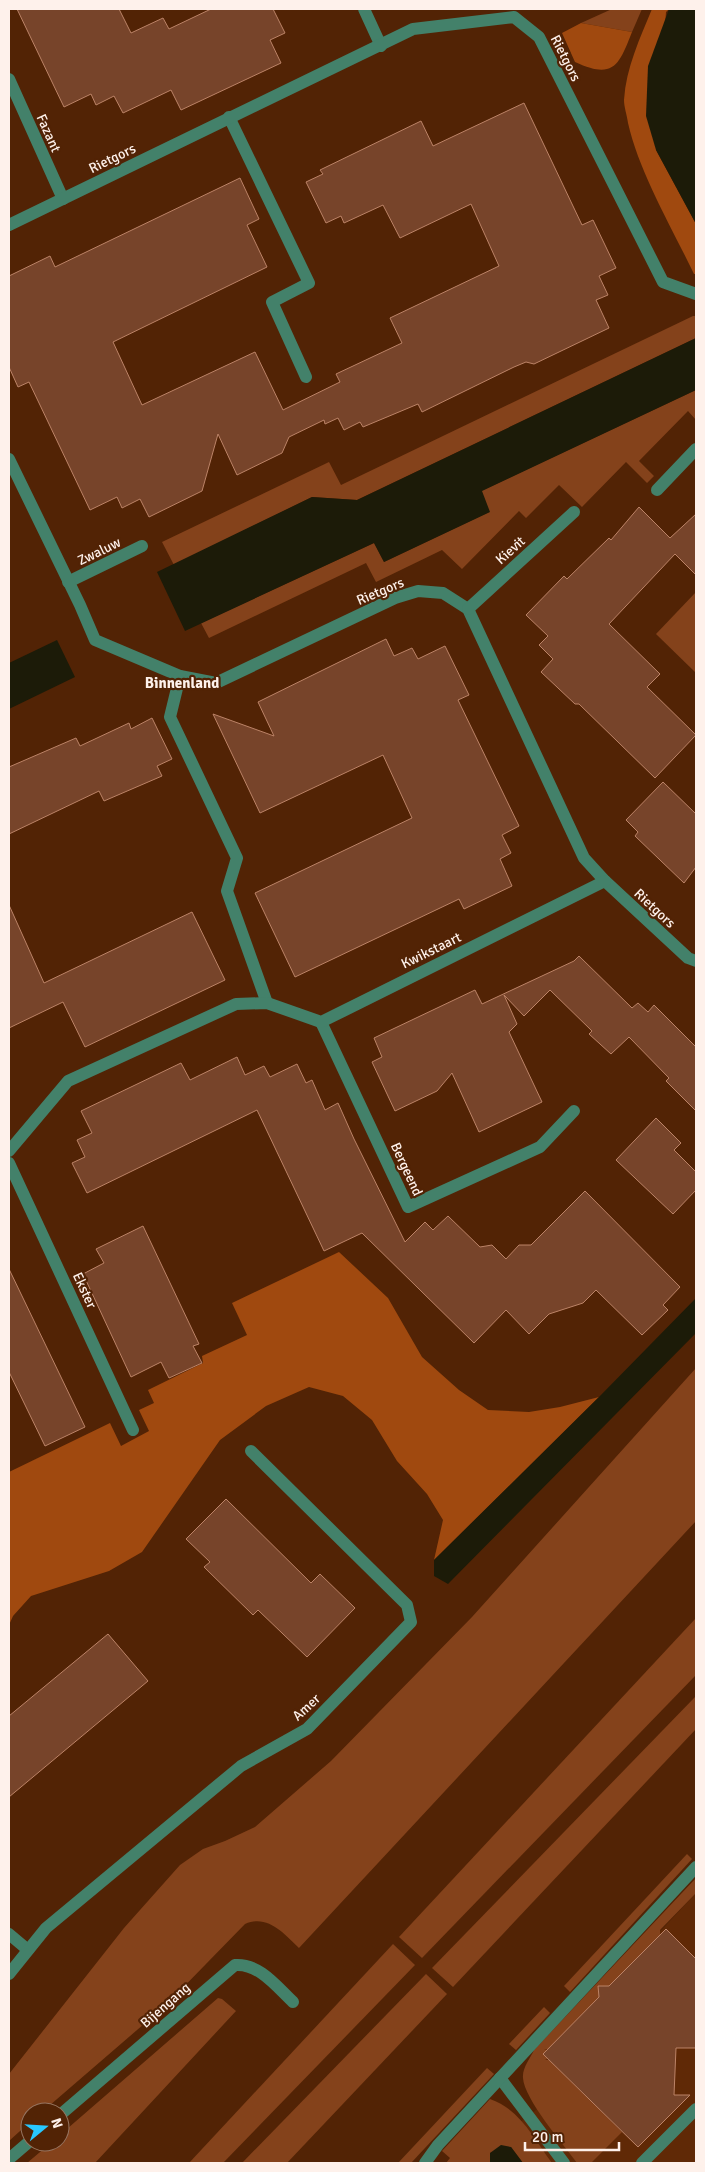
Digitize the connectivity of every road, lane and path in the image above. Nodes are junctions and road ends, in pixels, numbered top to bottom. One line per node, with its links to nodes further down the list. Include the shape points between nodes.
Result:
1 (364, 9): 2 (street)
2 (381, 46): 4 (street, Rietgors); 7 (street, Rietgors, via 413,29 514,17 539,37 663,282)
3 (9, 79): 5 (street, Fazant)
4 (228, 117): 5 (street, Rietgors); 8 (street, via 309,283 272,302)
5 (63, 199): 6 (street, Rietgors)
6 (9, 225)
7 (694, 294)
8 (306, 377)
9 (696, 449): 11 (street)
10 (9, 459): 14 (street, Rietgors)
11 (657, 490)
12 (574, 512): 15 (street, Kievit)
13 (142, 546): 14 (street, Zwaluw)
14 (68, 582): 16 (street, Rietgors, via 95,640)
15 (468, 609): 16 (street, Rietgors, via 443,593 418,591 395,598 216,683); 17 (street, Rietgors, via 584,858)
16 (180, 676): 19 (street, via 170,716 237,858 228,891)
17 (605, 881): 18 (street, Rietgors, via 688,958); 20 (street, Kwikstaart)
18 (696, 961)
19 (267, 1003): 20 (street); 22 (street, via 236,1004 68,1081)
20 (321, 1022): 21 (street, Bergeend, via 408,1207 540,1147)
21 (574, 1112)
22 (9, 1151)
23 (9, 1164): 24 (street, Ekster)
24 (133, 1430)
25 (250, 1451): 28 (street, Amer, via 407,1605 411,1622 307,1728 241,1766 46,1928)
26 (696, 1867): 31 (street)
27 (9, 1934): 28 (street)
28 (28, 1950): 29 (street, Amer)
29 (9, 1974)
30 (293, 2002): 32 (street, Bijengang, via 256,1968 235,1965)
31 (500, 2078): 36 (street); 37 (street)
32 (70, 2106)
33 (696, 2109): 38 (street)
34 (20, 2150): 35 (street)
35 (9, 2159)
36 (425, 2163)
37 (564, 2163)
38 (642, 2163)

